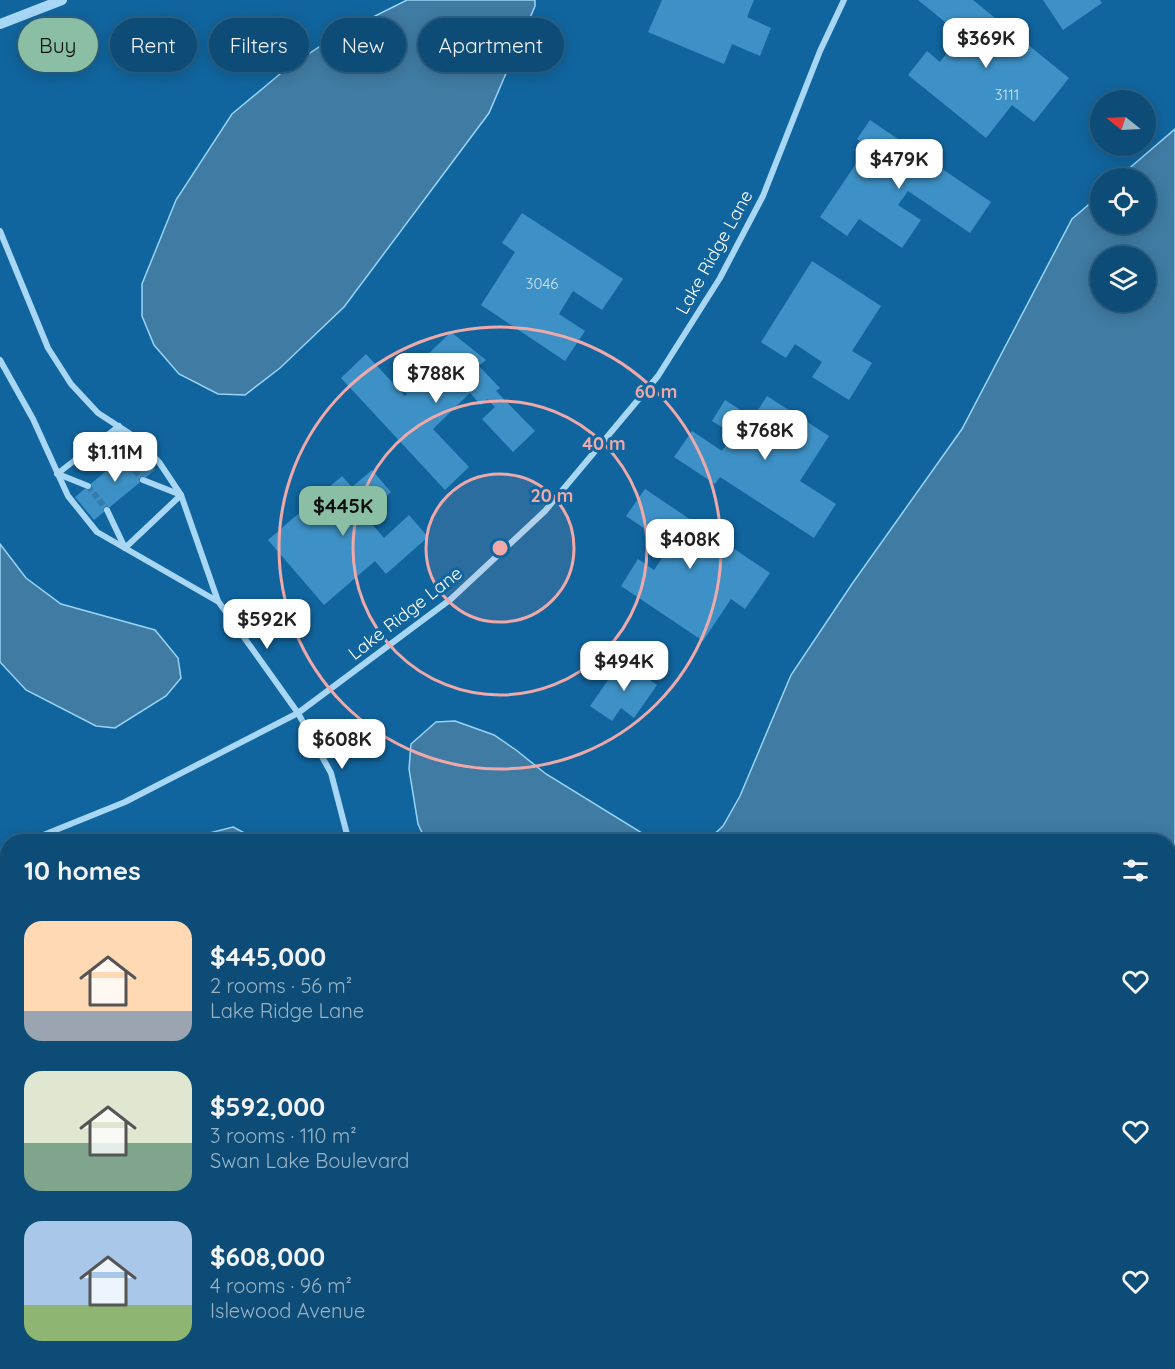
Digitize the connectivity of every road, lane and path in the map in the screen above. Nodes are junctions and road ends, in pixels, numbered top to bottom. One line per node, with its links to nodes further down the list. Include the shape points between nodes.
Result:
1 (62, 0): 3 (street)
2 (844, 0): 15 (street, Lake Ridge Lane, via 763,196 720,278 658,376 545,511 452,599)
3 (0, 24)
4 (0, 231): 6 (street, via 48,348 71,384 98,413)
5 (0, 360): 8 (street, via 33,419)
6 (119, 426): 7 (street); 8 (street); 11 (street, via 159,462)
7 (123, 457)
8 (57, 474): 10 (street); 13 (street, via 68,496 98,532)
9 (143, 480): 11 (street)
10 (88, 486)
11 (181, 495): 13 (street); 14 (street)
12 (107, 510): 13 (street)
13 (124, 548): 14 (street)
14 (218, 601): 15 (street)
15 (298, 713): 16 (street, Lake Ridge Lane, via 125,802); 17 (street, via 331,773)
16 (46, 834)
17 (347, 834)

